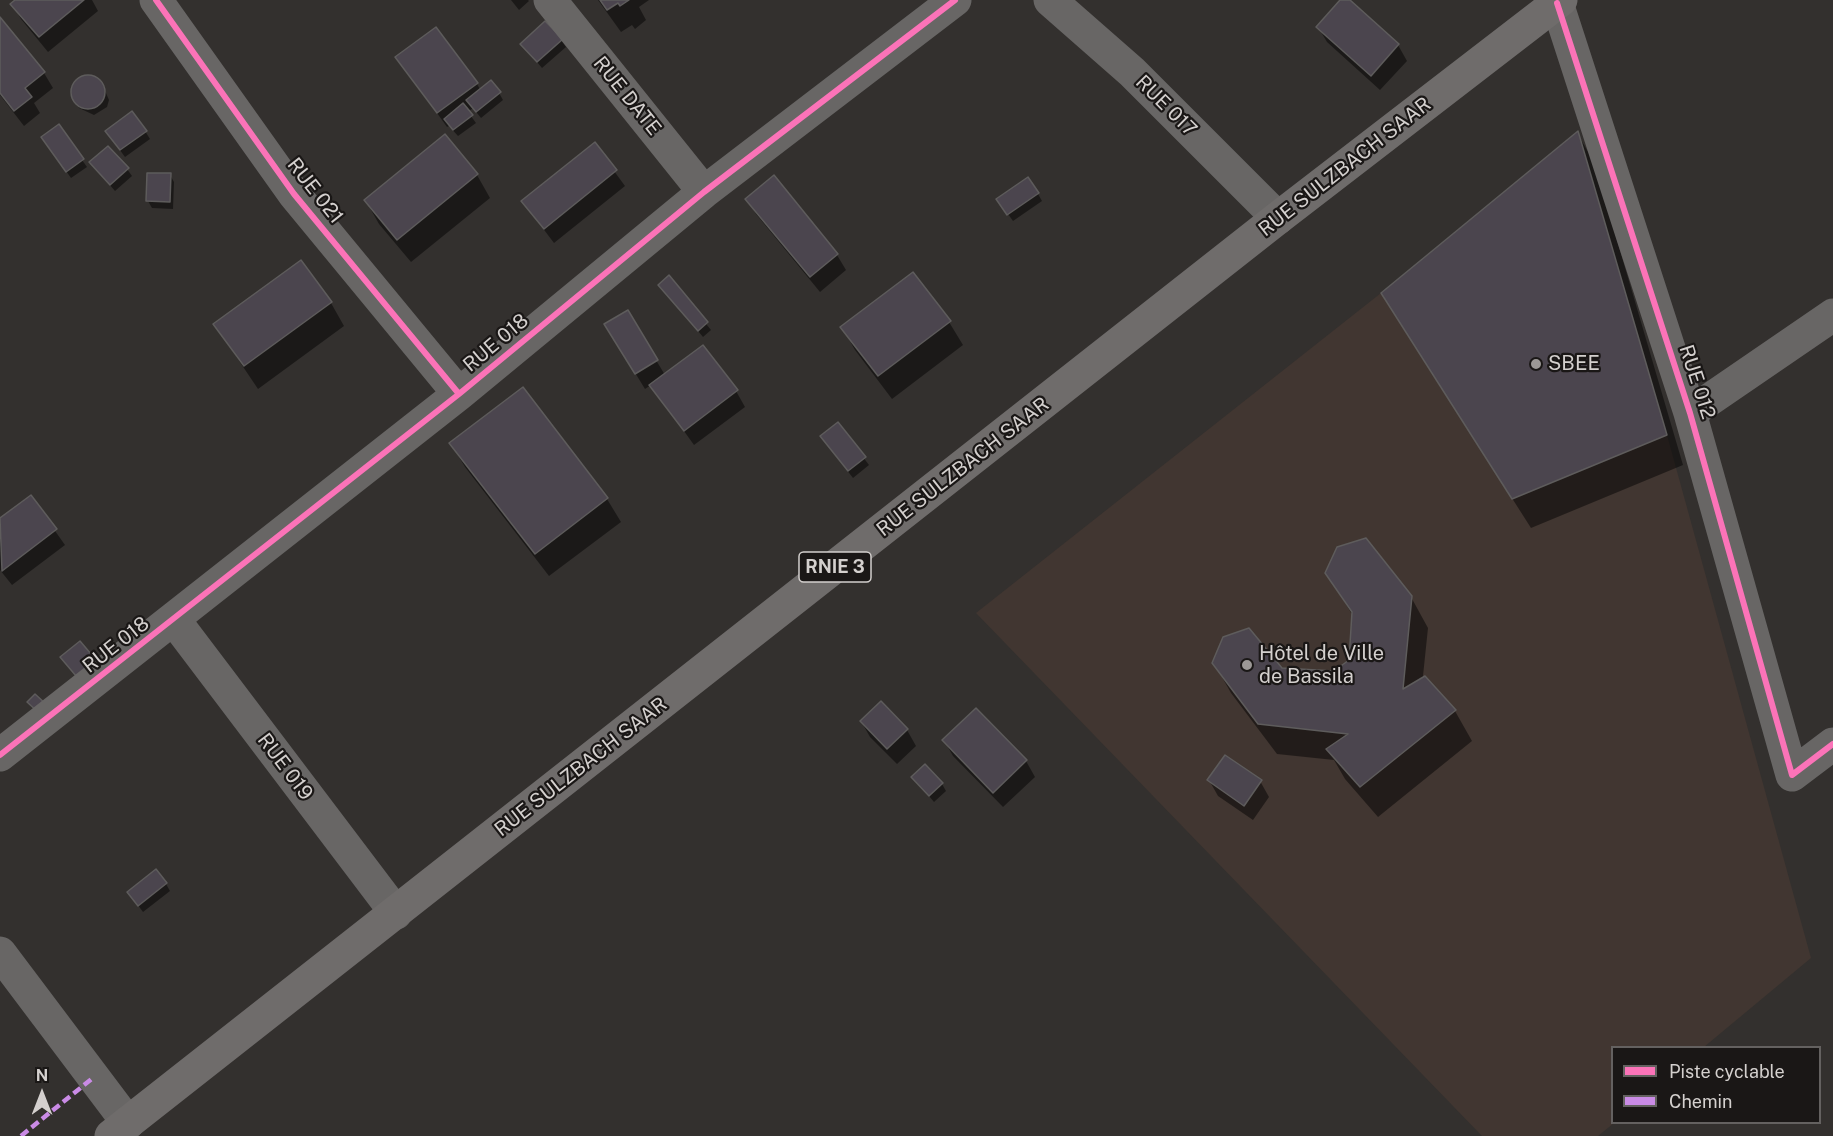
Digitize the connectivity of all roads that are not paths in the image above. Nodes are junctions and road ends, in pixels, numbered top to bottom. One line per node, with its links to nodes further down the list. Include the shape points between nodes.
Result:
1 (156, 0): 9 (street, RUE 021, via 294,194)
2 (550, 0): 6 (street, RUE DATE)
3 (956, 0): 6 (street, RUE 018)
4 (1050, 0): 7 (street, RUE 017, via 1132,72)
5 (1559, 2): 7 (highway, RUE SULZBACH SAAR / RNIE 3); 10 (street, RUE 012)
6 (704, 192): 9 (street, RUE 018)
7 (1278, 218): 14 (highway, RUE SULZBACH SAAR / RNIE 3)
8 (1833, 315): 10 (street)
9 (459, 394): 11 (street, RUE 018)
10 (1690, 413): 12 (street, RUE 012, via 1792,775)
11 (174, 621): 13 (street, RUE 018); 14 (street, RUE 019)
12 (1833, 744)
13 (0, 755)
14 (396, 913): 16 (highway, RUE SULZBACH SAAR / RNIE 3)
15 (0, 953): 16 (street)
16 (120, 1129)

